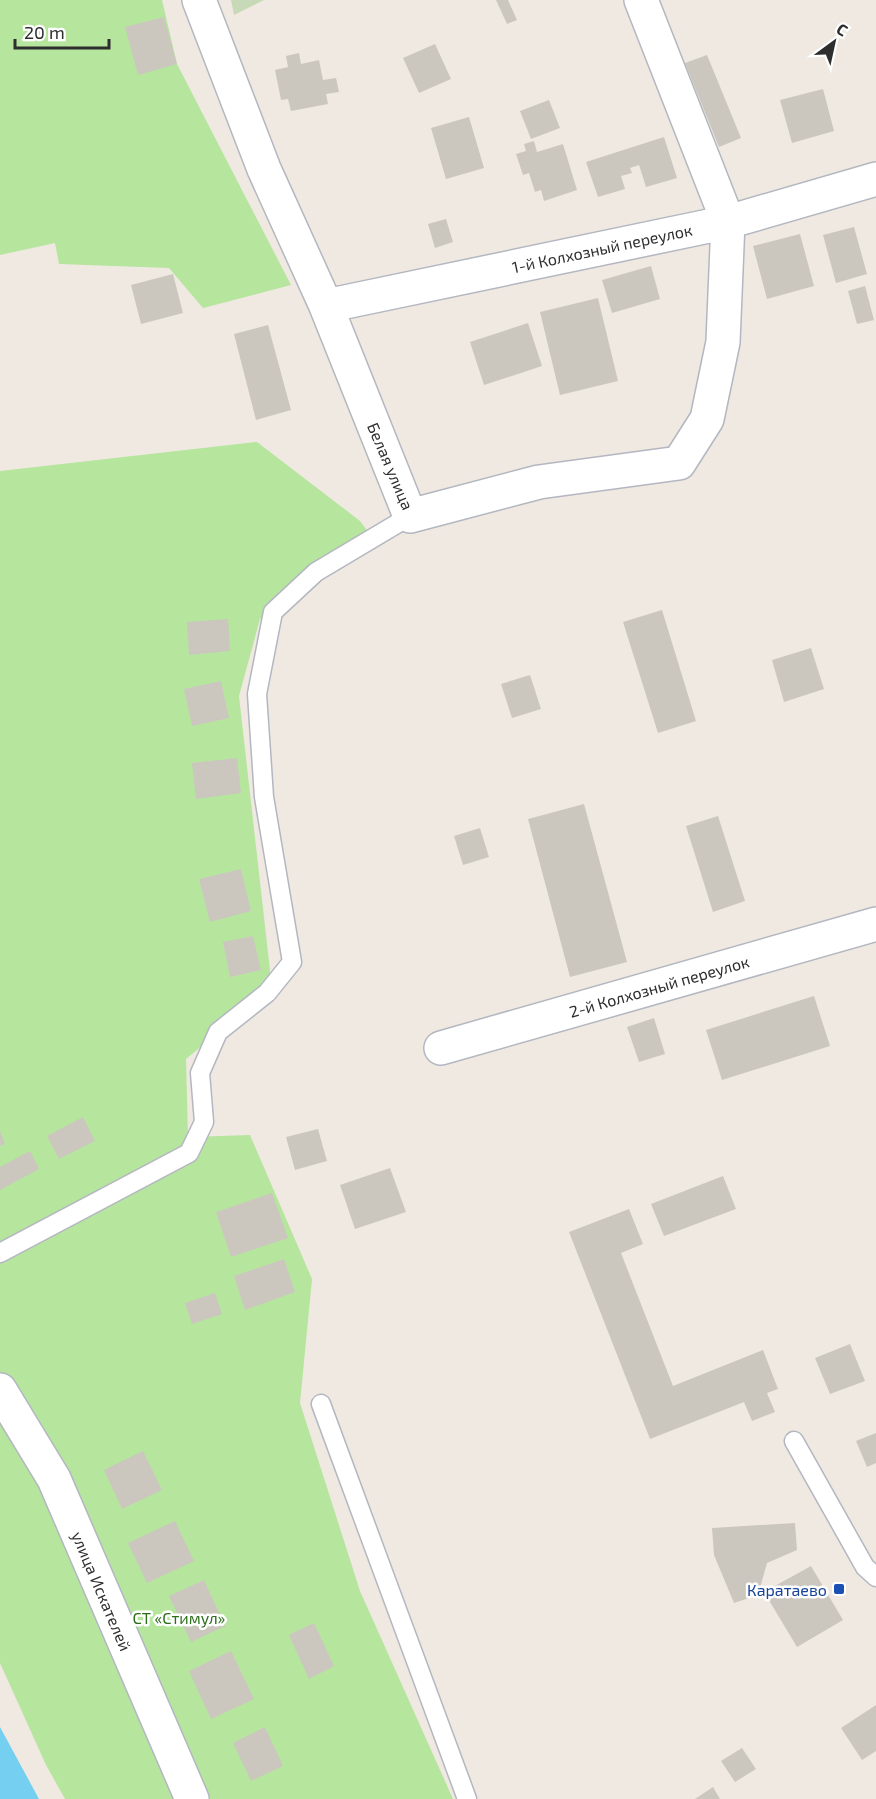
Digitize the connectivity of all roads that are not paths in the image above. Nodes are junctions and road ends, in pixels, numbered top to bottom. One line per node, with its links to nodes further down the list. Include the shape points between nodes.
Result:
1 (199, 0): 5 (street, Белая улица, via 264,169)
2 (640, 0): 4 (street)
3 (876, 179): 4 (street, 1-й Колхозный переулок)
4 (728, 222): 5 (street, 1-й Колхозный переулок); 6 (street, Белая улица, via 721,353 707,419 679,463 539,482)
5 (326, 306): 6 (street, Белая улица)
6 (410, 516): 9 (lane, via 316,572 273,612 257,694 264,797 291,962 267,993 218,1032 200,1073 204,1122 189,1153)
7 (876, 924): 8 (street, 2-й Колхозный переулок)
8 (441, 1048)
9 (0, 1253)
10 (0, 1390): 14 (street, улица Искателей, via 54,1479)
11 (321, 1404): 15 (lane)
12 (794, 1441): 13 (lane, via 866,1567)
13 (876, 1577)
14 (192, 1799)
15 (467, 1799)

